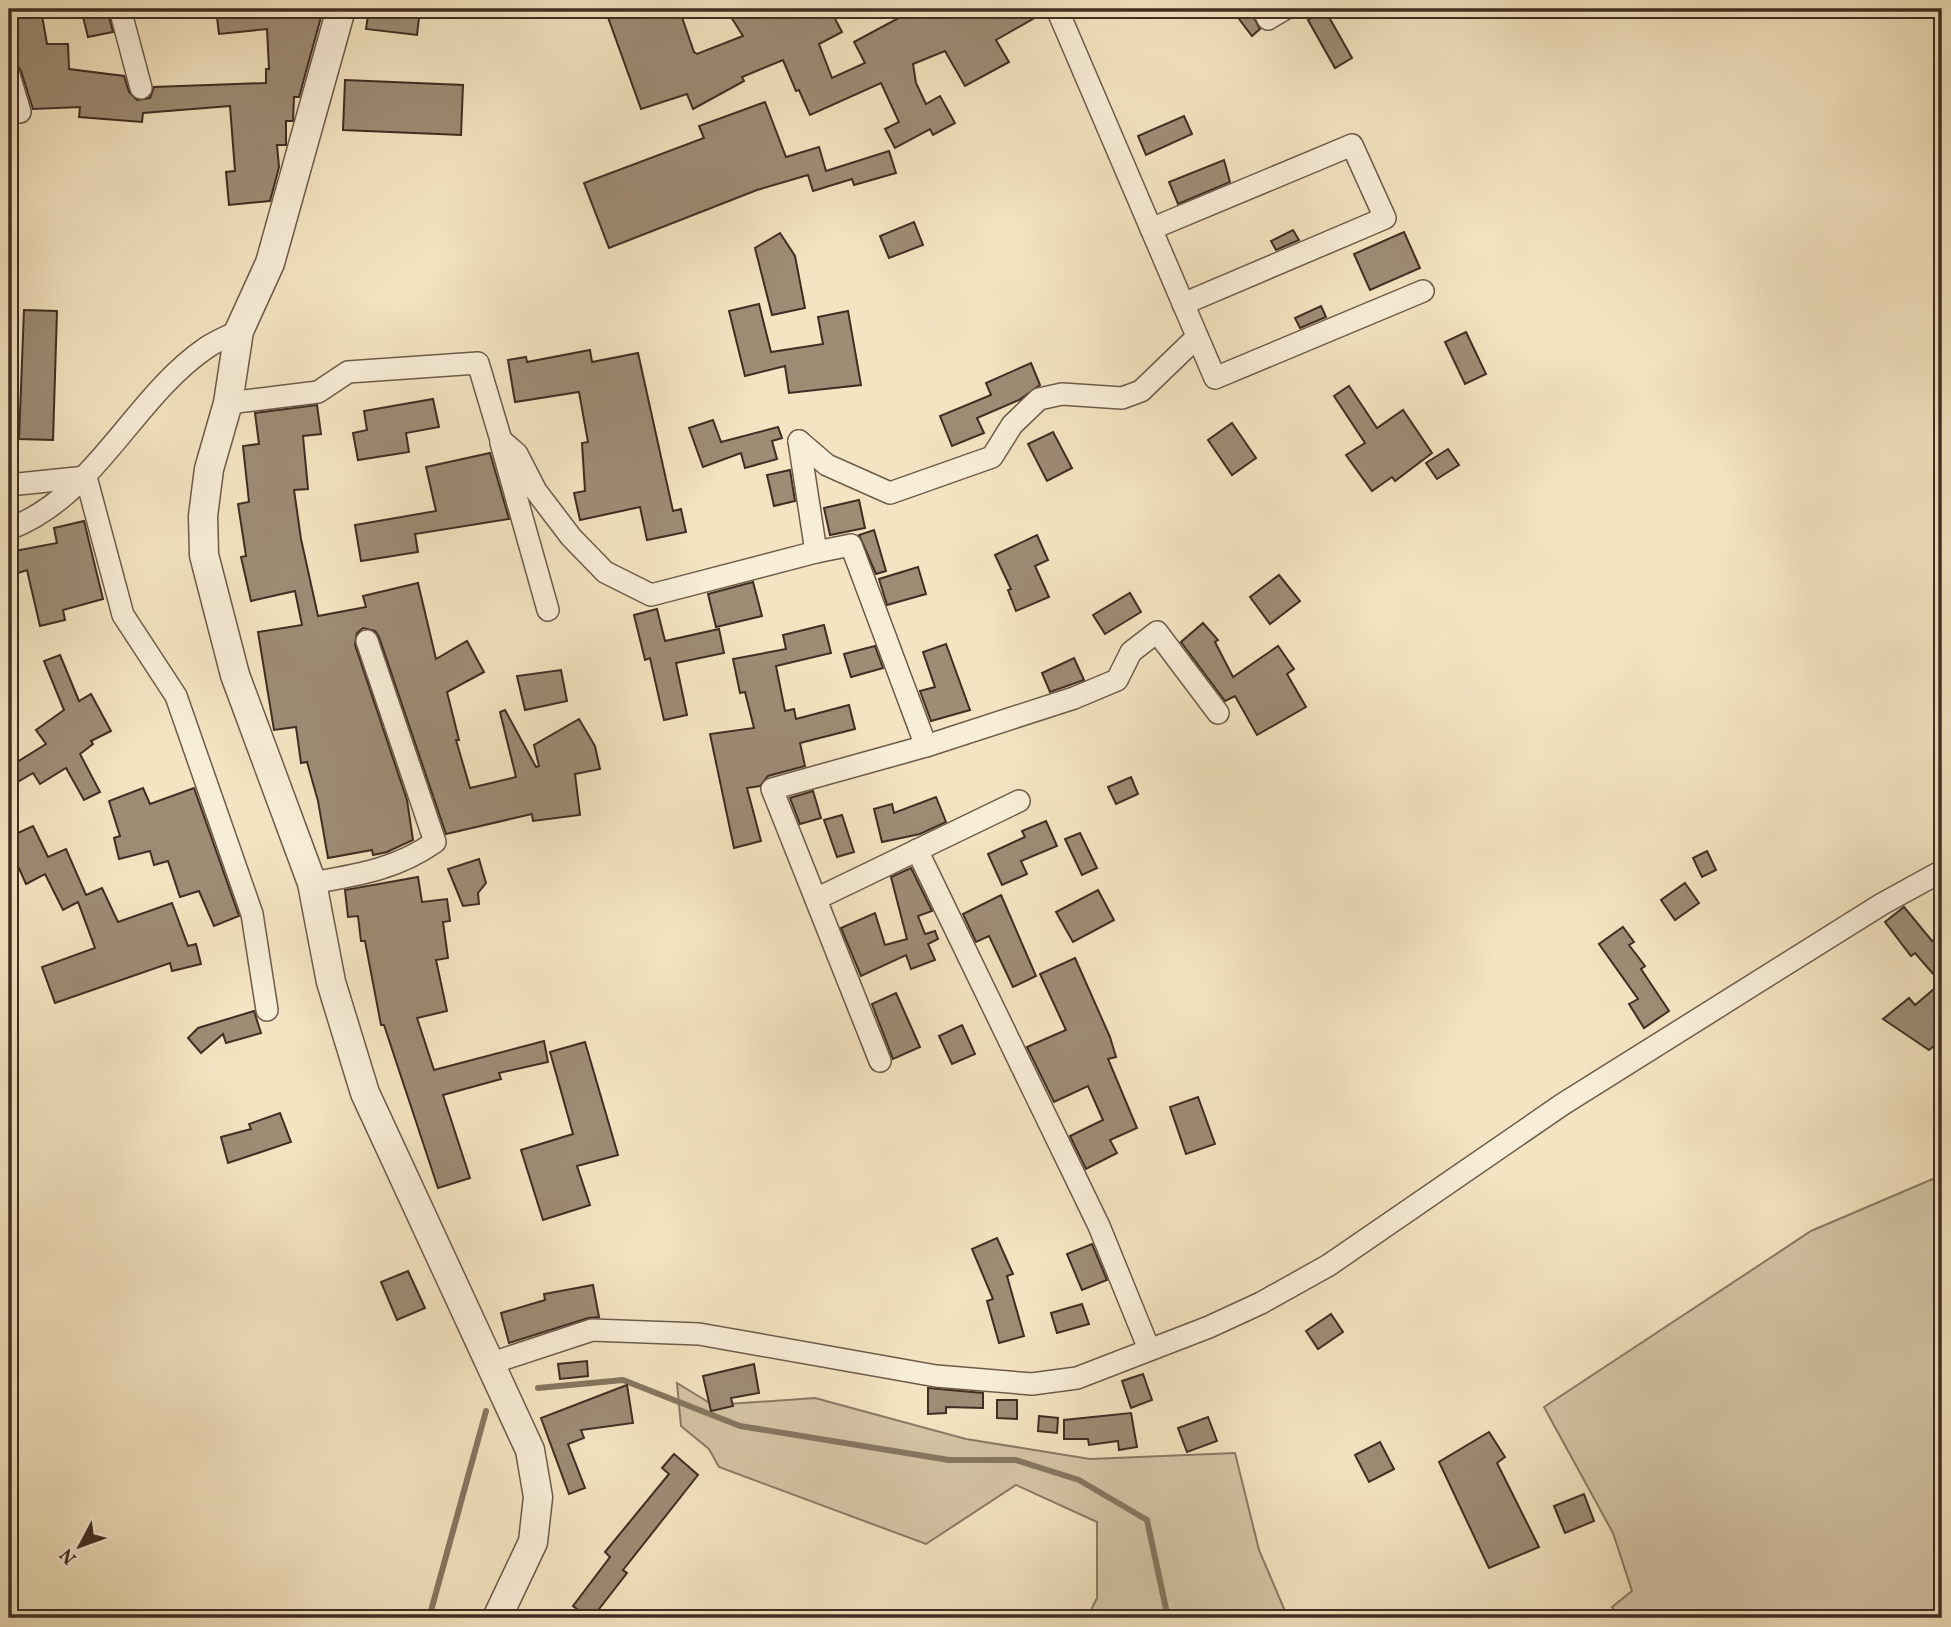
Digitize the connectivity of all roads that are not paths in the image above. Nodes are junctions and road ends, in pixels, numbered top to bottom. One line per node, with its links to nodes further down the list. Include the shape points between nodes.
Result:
1 (120, 9): 7 (street)
2 (341, 9): 12 (street, via 270,264)
3 (1057, 9): 9 (street)
4 (1263, 9): 5 (street, via 1268,19)
5 (1285, 9)
6 (9, 75): 8 (street)
7 (141, 88)
8 (20, 112)
9 (1151, 229): 11 (street); 11 (street, via 1352,145 1385,218)
10 (1423, 291): 13 (street, via 1215,377)
11 (1183, 304): 13 (street)
12 (239, 331): 14 (street); 16 (street, via 206,348 176,374)
13 (1197, 337): 19 (street, via 1141,391 1122,398 1062,394 1039,399 1012,425 992,457 890,493 827,465 799,442)
14 (228, 403): 15 (street, via 318,392 348,372 478,363); 27 (street, via 209,469 204,555 235,676)
15 (501, 440): 19 (street, via 517,453 536,491 570,537 606,572 651,595); 20 (street)
16 (86, 477): 17 (street); 18 (street, via 31,521); 29 (street, via 123,615 176,696 248,901)
17 (9, 485)
18 (9, 529)
19 (816, 552): 23 (street, via 851,545)
20 (548, 610)
21 (367, 641): 27 (street, via 435,842 414,857 377,871)
22 (1219, 713): 23 (street, via 1157,632 1131,652 1117,680)
23 (926, 746): 28 (street, via 772,789)
24 (1018, 801): 25 (street)
25 (916, 850): 28 (street); 31 (street, via 1099,1226)
26 (1942, 871): 31 (street, via 1563,1104 1329,1265 1261,1303)
27 (312, 883): 32 (street, via 331,982 365,1093)
28 (816, 899): 30 (street)
29 (267, 1010)
30 (880, 1060)
31 (1149, 1349): 32 (street, via 1077,1378 1032,1384 936,1376 699,1334 592,1330)
32 (492, 1363): 33 (street, via 530,1450 538,1497 533,1542)
33 (497, 1618)

